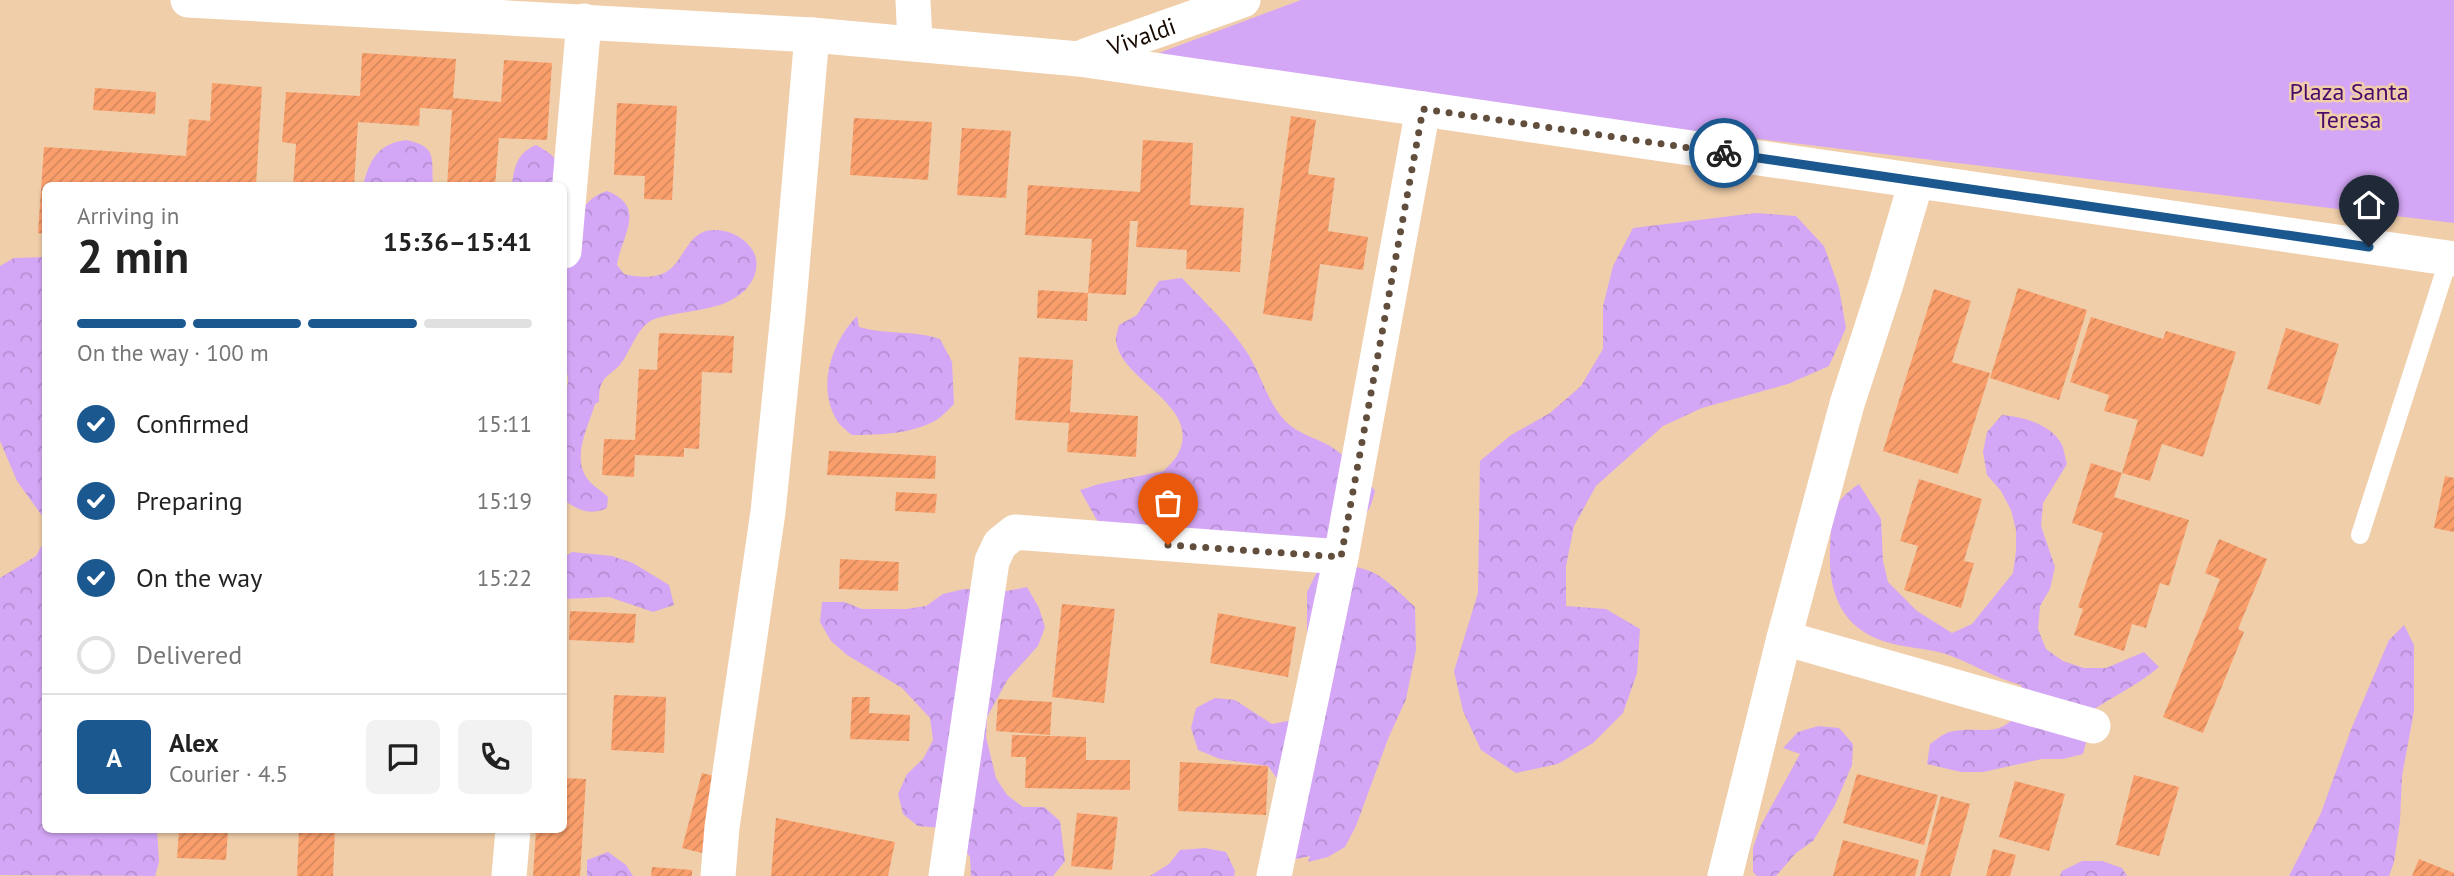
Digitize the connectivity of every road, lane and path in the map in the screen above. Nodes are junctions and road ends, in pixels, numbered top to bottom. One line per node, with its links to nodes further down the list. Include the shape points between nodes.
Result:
1 (188, 0): 4 (street)
2 (913, 0): 7 (street)
3 (1243, 0): 8 (street, Vivaldi)
4 (448, 7): 5 (street)
5 (584, 21): 6 (street); 11 (street)
6 (812, 35): 7 (street); 19 (street, via 768,512)
7 (915, 43): 8 (street)
8 (1079, 59): 9 (street)
9 (1423, 109): 10 (street); 14 (street)
10 (1916, 182): 12 (street); 15 (street, via 1847,404)
11 (567, 216)
12 (2451, 258): 13 (lane)
13 (2360, 535)
14 (1341, 557): 20 (street, via 1033,533 1015,532 1007,538 992,561); 21 (street)
15 (1784, 638): 16 (street); 22 (street)
16 (2093, 726)
17 (513, 833): 18 (street)
18 (509, 876)
19 (718, 876)
20 (946, 876)
21 (1273, 876)
22 (1725, 876)

